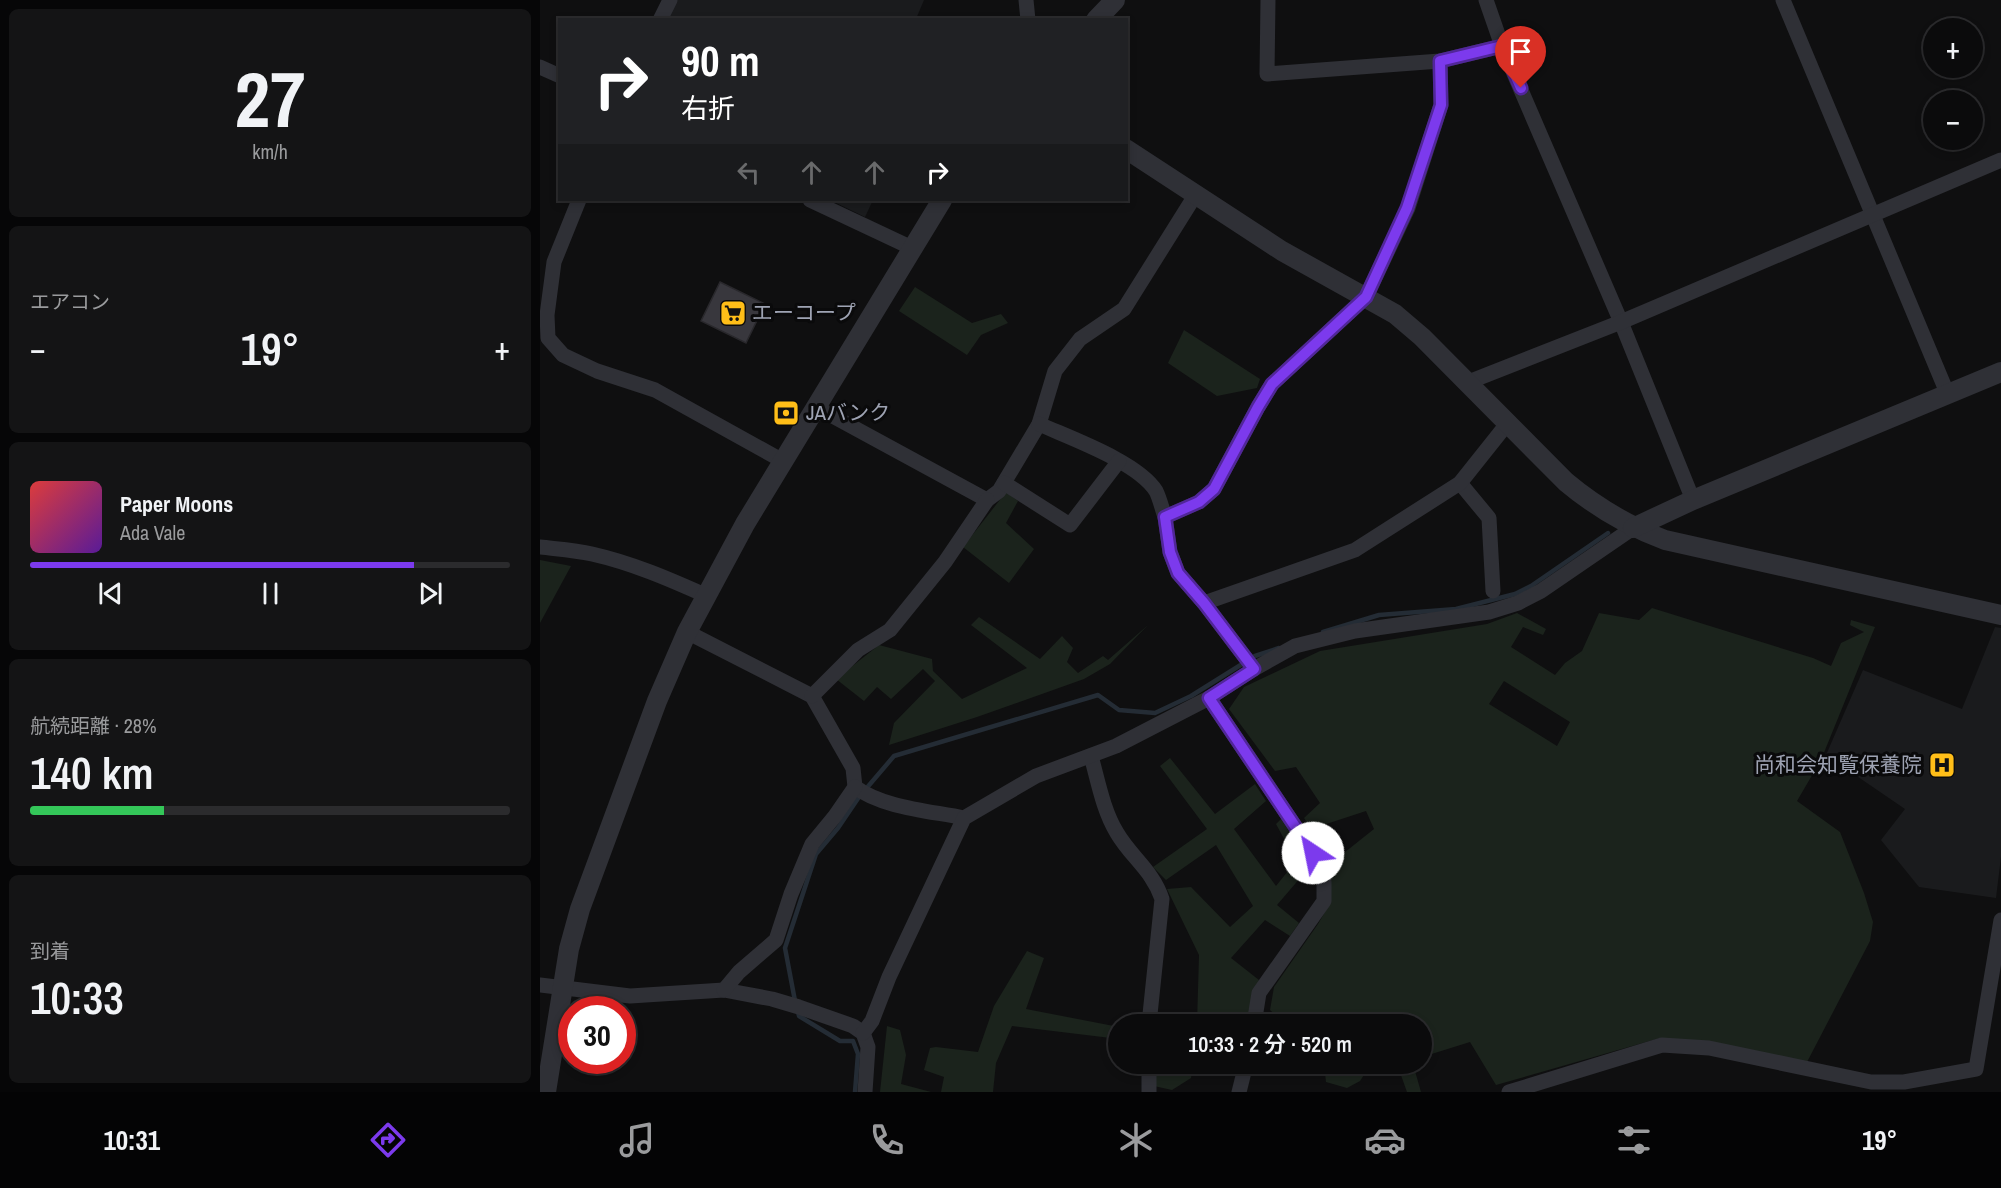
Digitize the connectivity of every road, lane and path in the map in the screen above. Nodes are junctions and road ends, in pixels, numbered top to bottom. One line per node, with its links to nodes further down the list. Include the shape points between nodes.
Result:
1 (670, 0): 7 (street)
2 (1026, 0): 8 (street)
3 (1114, 0): 9 (street)
4 (1268, 0): 11 (street, via 1267,74)
5 (1486, 0): 10 (street)
6 (1783, 0): 20 (street)
7 (661, 18)
8 (1028, 18)
9 (1098, 18)
10 (1502, 46): 11 (street); 24 (street)
11 (1440, 61): 23 (street, via 1441,105 1407,208)
12 (540, 67): 13 (street)
13 (558, 75)
14 (1128, 150): 16 (street)
15 (2001, 160): 20 (street)
16 (1196, 194): 23 (street, via 1282,251); 29 (street, via 1124,309 1080,339 1055,371)
17 (579, 201): 22 (street)
18 (812, 201): 21 (street)
19 (941, 201): 21 (street)
20 (1872, 215): 24 (street); 27 (street)
21 (912, 248): 28 (street)
22 (546, 281): 32 (street, via 548,338 563,355 655,390)
23 (1366, 297): 26 (street, via 1395,314); 37 (street, via 1272,384 1214,489 1199,502)
24 (1621, 322): 26 (street); 36 (street)
25 (2001, 372): 27 (street)
26 (1466, 383): 30 (street)
27 (1948, 395): 36 (street)
28 (816, 407): 32 (street); 35 (street)
29 (1038, 424): 31 (street); 33 (street)
30 (1507, 424): 34 (street); 38 (street, via 1581,494)
31 (1119, 460): 33 (street, via 1070,525); 37 (street, via 1156,491)
32 (783, 461): 41 (street)
33 (1004, 483): 35 (street)
34 (1460, 483): 40 (street, via 1489,518); 42 (street, via 1355,550)
35 (987, 500): 46 (street, via 945,562 890,630 858,650)
36 (1693, 500): 38 (street)
37 (1165, 517): 42 (street, via 1170,552 1178,573)
38 (1633, 528): 43 (street, via 1676,543); 45 (street, via 1518,603 1489,612 1354,632)
39 (540, 547): 41 (street, via 614,560)
40 (1493, 591)
41 (706, 596): 44 (street)
42 (1204, 603): 45 (street)
43 (2001, 615)
44 (687, 632): 46 (street); 53 (street, via 657,701 580,909)
45 (1249, 662): 47 (street)
46 (812, 696): 49 (street, via 853,768)
47 (1209, 698): 48 (street); 56 (street, via 1313,853 1324,882 1324,901 1259,993)
48 (1091, 756): 50 (street, via 1036,776); 55 (street, via 1117,833 1157,885 1162,899)
49 (861, 791): 50 (street, via 882,801); 54 (street, via 812,844 776,940)
50 (964, 818): 57 (street, via 872,1021)
51 (2001, 920): 60 (street, via 1976,1069)
52 (540, 985): 53 (street)
53 (562, 989): 54 (street, via 630,996); 61 (street)
54 (724, 990): 57 (street, via 796,1006)
55 (1150, 1014)
56 (1256, 1014)
57 (863, 1033): 62 (street, via 868,1047)
58 (1149, 1074): 63 (street)
59 (1244, 1074): 64 (street)
60 (1903, 1087): 65 (street, via 1709,1048 1662,1045)
61 (546, 1092)
62 (866, 1092)
63 (1149, 1092)
64 (1239, 1092)
65 (1509, 1092)

